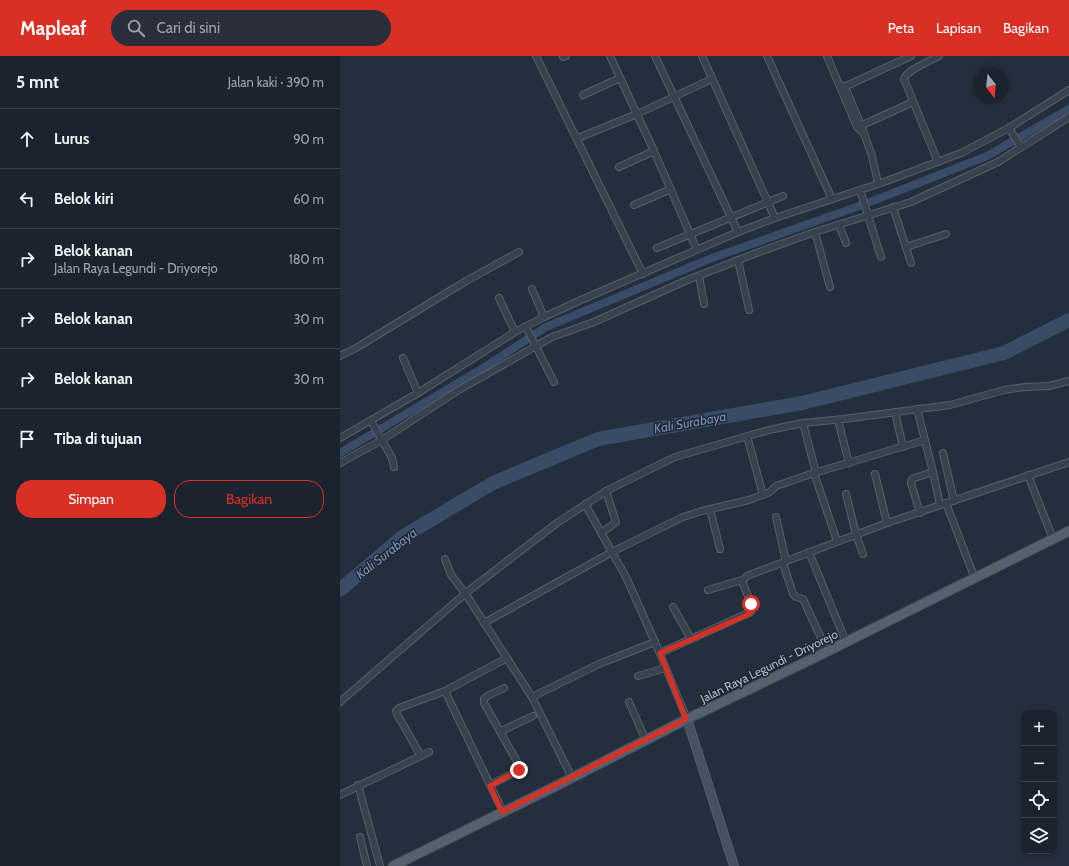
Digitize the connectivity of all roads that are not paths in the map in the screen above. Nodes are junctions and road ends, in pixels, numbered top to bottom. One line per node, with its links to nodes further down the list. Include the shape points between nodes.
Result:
1 (536, 56): 20 (street)
2 (610, 56): 9 (street)
3 (655, 56): 14 (street)
4 (702, 56): 10 (street)
5 (767, 56): 29 (street)
6 (827, 56): 11 (street)
7 (912, 56): 11 (street)
8 (939, 56): 15 (street, via 905,76)
9 (620, 78): 13 (street); 16 (street)
10 (712, 79): 14 (street); 30 (street)
11 (842, 87): 18 (street)
12 (1069, 90): 19 (street)
13 (583, 95)
14 (674, 96): 16 (street); 34 (street)
15 (913, 102): 18 (street); 23 (street)
16 (637, 114): 20 (street); 22 (street)
17 (1069, 117): 21 (street)
18 (859, 126): 25 (street, via 872,156)
19 (1011, 130): 21 (street); 23 (street)
20 (578, 138): 49 (street)
21 (1020, 145): 32 (street, via 998,162 974,174 911,202)
22 (654, 151): 24 (street); 26 (street)
23 (938, 162): 25 (street)
24 (619, 167)
25 (878, 183): 27 (street)
26 (671, 188): 31 (street); 40 (street)
27 (857, 192): 29 (street); 33 (street)
28 (784, 196): 30 (street)
29 (832, 199): 35 (street)
30 (768, 202): 34 (street); 35 (street)
31 (634, 204)
32 (893, 207): 33 (street); 42 (street)
33 (867, 215): 36 (street); 46 (street)
34 (731, 218): 37 (street); 40 (street)
35 (775, 218): 37 (street)
36 (839, 225): 38 (street); 41 (street)
37 (738, 232): 44 (street)
38 (815, 232): 47 (street); 51 (street)
39 (946, 234): 42 (street)
40 (691, 235): 43 (street); 44 (street)
41 (846, 243)
42 (906, 247): 48 (street)
43 (657, 248)
44 (698, 250): 49 (street)
45 (519, 252): 60 (street)
46 (881, 257)
47 (738, 260): 50 (street); 55 (street)
48 (911, 263)
49 (643, 274): 56 (street)
50 (699, 276): 54 (street); 59 (street, via 594,322)
51 (830, 287)
52 (532, 289): 56 (street)
53 (499, 298): 58 (street)
54 (704, 304)
55 (750, 310)
56 (544, 317): 57 (street)
57 (527, 329): 58 (street); 59 (street)
58 (515, 332): 64 (street)
59 (535, 344): 63 (street); 72 (street)
60 (340, 356)
61 (403, 358): 64 (street)
62 (1069, 381): 65 (street, via 1049,386 1004,390 950,405)
63 (554, 382)
64 (418, 392): 68 (street)
65 (917, 410): 66 (street); 73 (street)
66 (895, 412): 67 (street); 74 (street)
67 (838, 420): 69 (street); 78 (street)
68 (370, 421): 71 (street); 72 (street)
69 (803, 423): 70 (street); 81 (street)
70 (747, 436): 84 (street, via 675,457); 86 (street)
71 (340, 438)
72 (381, 439): 77 (street); 79 (street)
73 (925, 440): 74 (street); 80 (street)
74 (904, 447): 78 (street)
75 (943, 453): 87 (street)
76 (1069, 462): 83 (street)
77 (340, 463)
78 (849, 463): 81 (street)
79 (394, 466)
80 (933, 472): 89 (street); 91 (street, via 912,479)
81 (815, 473): 86 (street, via 776,486); 98 (street)
82 (875, 474): 93 (street)
83 (1028, 475): 87 (street); 97 (street)
84 (606, 491): 88 (street); 95 (street, via 616,522)
85 (846, 494): 96 (street)
86 (763, 495): 90 (street)
87 (954, 500): 89 (street)
88 (585, 504): 95 (street); 108 (street)
89 (943, 504): 91 (street); 105 (street)
90 (710, 509): 99 (street); 100 (street, via 675,520)
91 (920, 513): 93 (street)
92 (776, 517): 104 (street)
93 (887, 523): 96 (street)
94 (1069, 531): 97 (main road, Jalan Raya Legundi - Driyorejo)
95 (601, 533): 100 (street)
96 (856, 534): 98 (street); 102 (street)
97 (1053, 539): 105 (main road, Jalan Raya Legundi - Driyorejo)
98 (837, 541): 101 (street)
99 (720, 549)
100 (612, 552): 110 (street); 112 (street)
101 (809, 552): 104 (street); 113 (street)
102 (863, 554)
103 (445, 559): 108 (street, via 451,575)
104 (784, 562): 106 (street); 114 (street, via 793,594 803,599)
105 (976, 578): 113 (main road, Jalan Raya Legundi - Driyorejo)
106 (742, 580): 107 (street); 111 (street, via 751,604 751,612)
107 (708, 590)
108 (465, 594): 110 (street); 122 (street)
109 (673, 607): 111 (street)
110 (484, 623): 116 (street)
111 (691, 639): 115 (street)
112 (655, 642): 115 (street); 121 (street, via 599,664)
113 (846, 642): 114 (main road, Jalan Raya Legundi - Driyorejo)
114 (827, 652): 125 (main road, Jalan Raya Legundi - Driyorejo)
115 (660, 653): 117 (street)
116 (507, 658): 120 (street); 121 (street)
117 (666, 668): 118 (street); 125 (street)
118 (638, 676)
119 (504, 688): 126 (street, via 484,699)
120 (445, 691): 129 (street, via 402,706 396,711); 132 (street)
121 (532, 697): 130 (street)
122 (340, 702)
123 (629, 702): 127 (street)
124 (533, 716): 126 (street)
125 (686, 719): 127 (main road, Jalan Raya Legundi - Driyorejo); 139 (main road)
126 (501, 731): 132 (street, via 520,767)
127 (646, 741): 130 (main road, Jalan Raya Legundi - Driyorejo)
128 (429, 752): 129 (street)
129 (421, 756): 131 (street)
130 (572, 778): 134 (main road, Jalan Raya Legundi - Driyorejo)
131 (358, 785): 133 (street); 137 (street)
132 (490, 786): 134 (street)
133 (340, 795)
134 (502, 812): 138 (main road, Jalan Raya Legundi - Driyorejo)
135 (360, 837): 136 (street)
136 (367, 866)
137 (380, 866)
138 (393, 866)
139 (734, 866)

